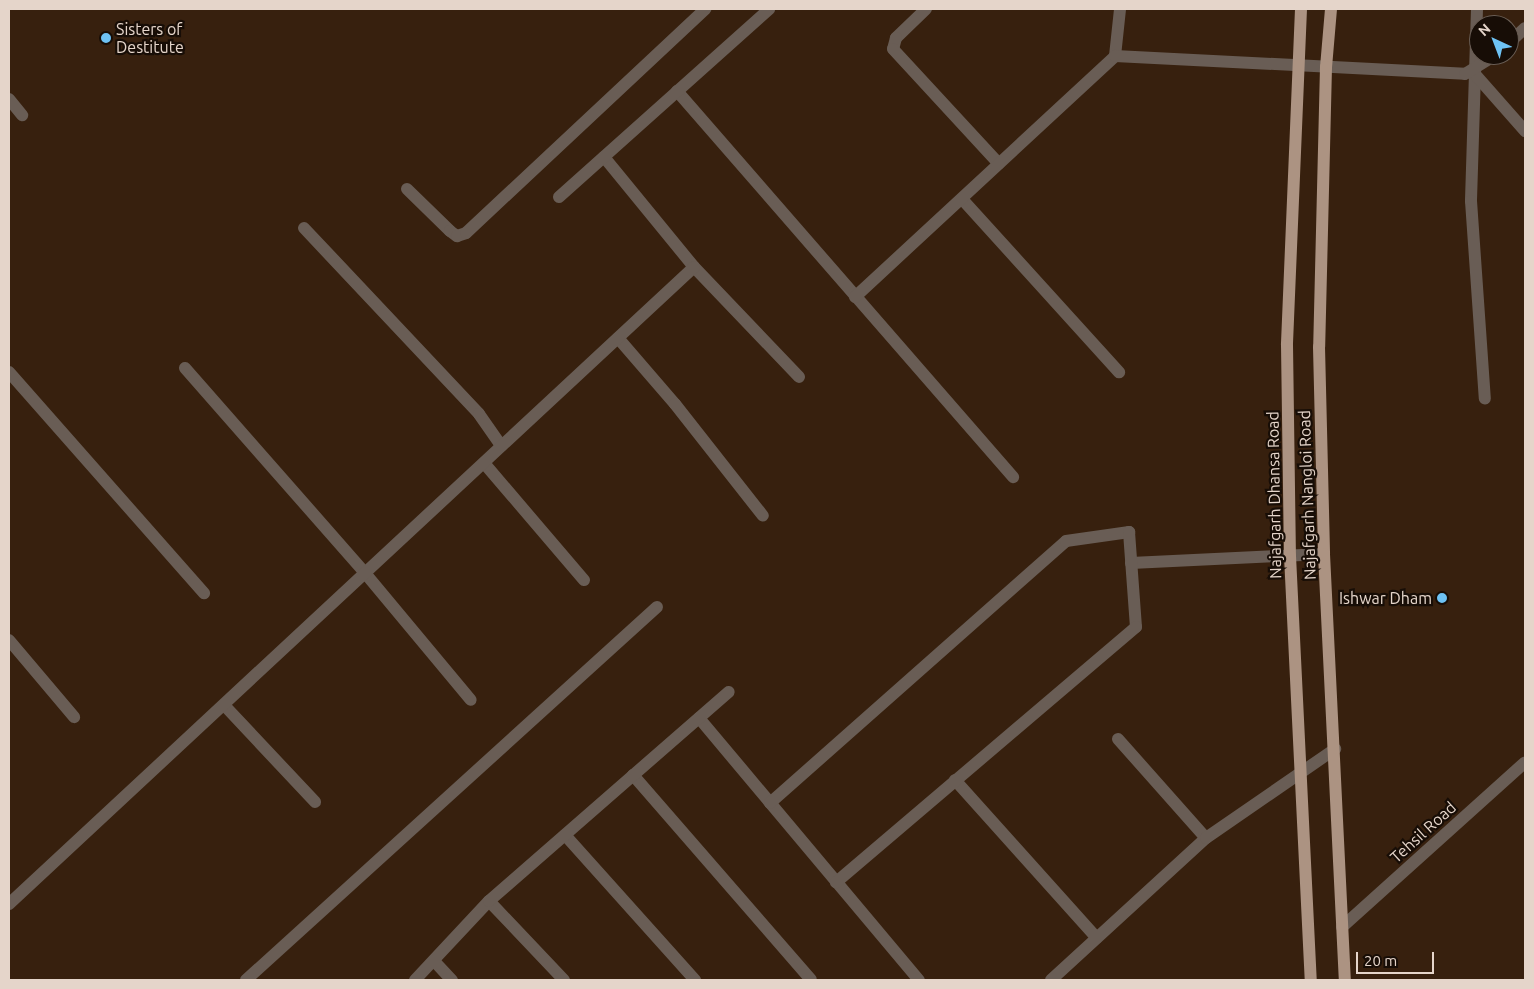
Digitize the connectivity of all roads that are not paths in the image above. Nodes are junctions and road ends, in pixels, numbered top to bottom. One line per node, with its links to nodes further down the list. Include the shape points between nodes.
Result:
1 (705, 9): 19 (street, via 466,233 457,236 450,232)
2 (769, 9): 13 (street)
3 (926, 9): 18 (street, via 896,38 893,49)
4 (1120, 9): 8 (street)
5 (1301, 9): 10 (main road, Najafgarh Dhansa Road)
6 (1331, 9): 11 (main road, Najafgarh Nangloi Road)
7 (1478, 9): 12 (street)
8 (1115, 56): 10 (street); 18 (street)
9 (1482, 65): 12 (street)
10 (1298, 66): 11 (street); 36 (main road, Najafgarh Dhansa Road, via 1287,345)
11 (1326, 67): 12 (street); 35 (main road, Najafgarh Nangloi Road, via 1319,348)
12 (1473, 72): 16 (street); 30 (street, via 1471,201)
13 (677, 91): 17 (street); 24 (street)
14 (9, 99): 15 (street)
15 (22, 114)
16 (1525, 131)
17 (604, 157): 20 (street); 23 (street)
18 (999, 164): 21 (street)
19 (407, 189)
20 (559, 197)
21 (962, 199): 24 (street); 28 (street)
22 (304, 228): 31 (street, via 478,414)
23 (694, 267): 25 (street); 29 (street)
24 (855, 297): 33 (street)
25 (618, 338): 31 (street); 34 (street)
26 (185, 368): 38 (street)
27 (9, 372): 40 (street)
28 (1119, 372)
29 (798, 378)
30 (1485, 399)
31 (501, 446): 32 (street)
32 (484, 463): 38 (street); 39 (street)
33 (1013, 477)
34 (763, 516)
35 (1324, 554): 36 (street); 49 (main road, Najafgarh Nangloi Road)
36 (1290, 556): 37 (street); 51 (main road, Najafgarh Dhansa Road)
37 (1131, 563): 53 (street, via 1136,626); 55 (street, via 1129,532 1066,541)
38 (365, 573): 44 (street); 45 (street)
39 (584, 580)
40 (204, 592)
41 (657, 607): 64 (street)
42 (9, 640): 46 (street)
43 (729, 692): 47 (street)
44 (471, 700)
45 (224, 704): 54 (street); 60 (street)
46 (74, 717)
47 (699, 718): 52 (street); 55 (street)
48 (1118, 739): 57 (street)
49 (1335, 750): 51 (street); 61 (main road, Najafgarh Nangloi Road)
50 (1525, 762): 61 (street, Tehsil Road)
51 (1301, 772): 57 (street); 72 (main road, Najafgarh Dhansa Road)
52 (633, 775): 56 (street); 69 (street)
53 (955, 780): 58 (street); 62 (street)
54 (315, 802)
55 (770, 803): 58 (street)
56 (565, 835): 59 (street); 68 (street)
57 (1206, 838): 62 (street)
58 (836, 882): 70 (street)
59 (488, 901): 63 (street); 67 (street)
60 (9, 904)
61 (1342, 927): 73 (main road, Najafgarh Nangloi Road)
62 (1097, 938): 71 (street)
63 (435, 962): 65 (street); 66 (street)
64 (246, 980)
65 (415, 980)
66 (452, 980)
67 (564, 980)
68 (695, 980)
69 (811, 980)
70 (919, 980)
71 (1051, 980)
72 (1312, 980)
73 (1345, 980)

